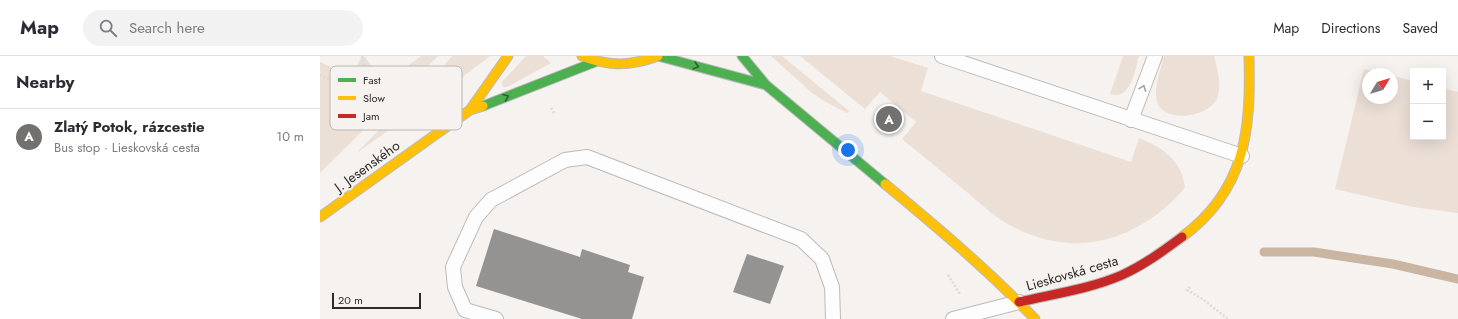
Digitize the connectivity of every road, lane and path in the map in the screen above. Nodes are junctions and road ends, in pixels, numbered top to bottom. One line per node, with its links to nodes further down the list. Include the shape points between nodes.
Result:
1 (362, 56): 10 (path)
2 (508, 56): 14 (street, J. Jesenského)
3 (580, 56): 9 (street, Lieskovská cesta)
4 (658, 56): 9 (street, Lieskovská cesta, via 626,65); 13 (street, Lieskovská cesta, one-way to 13)
5 (742, 56): 13 (street, Lieskovská cesta)
6 (942, 56): 16 (lane)
7 (1155, 56): 16 (lane, one-way to 7)
8 (1249, 56): 18 (street, Lieskovská cesta, via 1248,124)
9 (595, 62): 14 (street, J. Jesenského, one-way to 9)
10 (364, 66)
11 (320, 75): 12 (path)
12 (330, 80)
13 (766, 85): 21 (street, Lieskovská cesta, via 938,228)
14 (470, 110): 15 (street, J. Jesenského)
15 (462, 116)
16 (1131, 120): 18 (lane)
17 (442, 130): 19 (street, J. Jesenského)
18 (1242, 156): 21 (street, Lieskovská cesta, via 1224,196 1177,242 1134,269 1114,278)
19 (320, 218)
20 (1190, 287): 26 (path, via 1187,290)
21 (1019, 302): 24 (lane); 25 (street, Lieskovská cesta)
22 (496, 319): 23 (lane, via 465,310 455,287 453,267 476,217 491,200 538,174 565,160 587,157 801,239 822,259 832,287)
23 (833, 319)
24 (953, 319)
25 (1035, 319)
26 (1228, 319)

